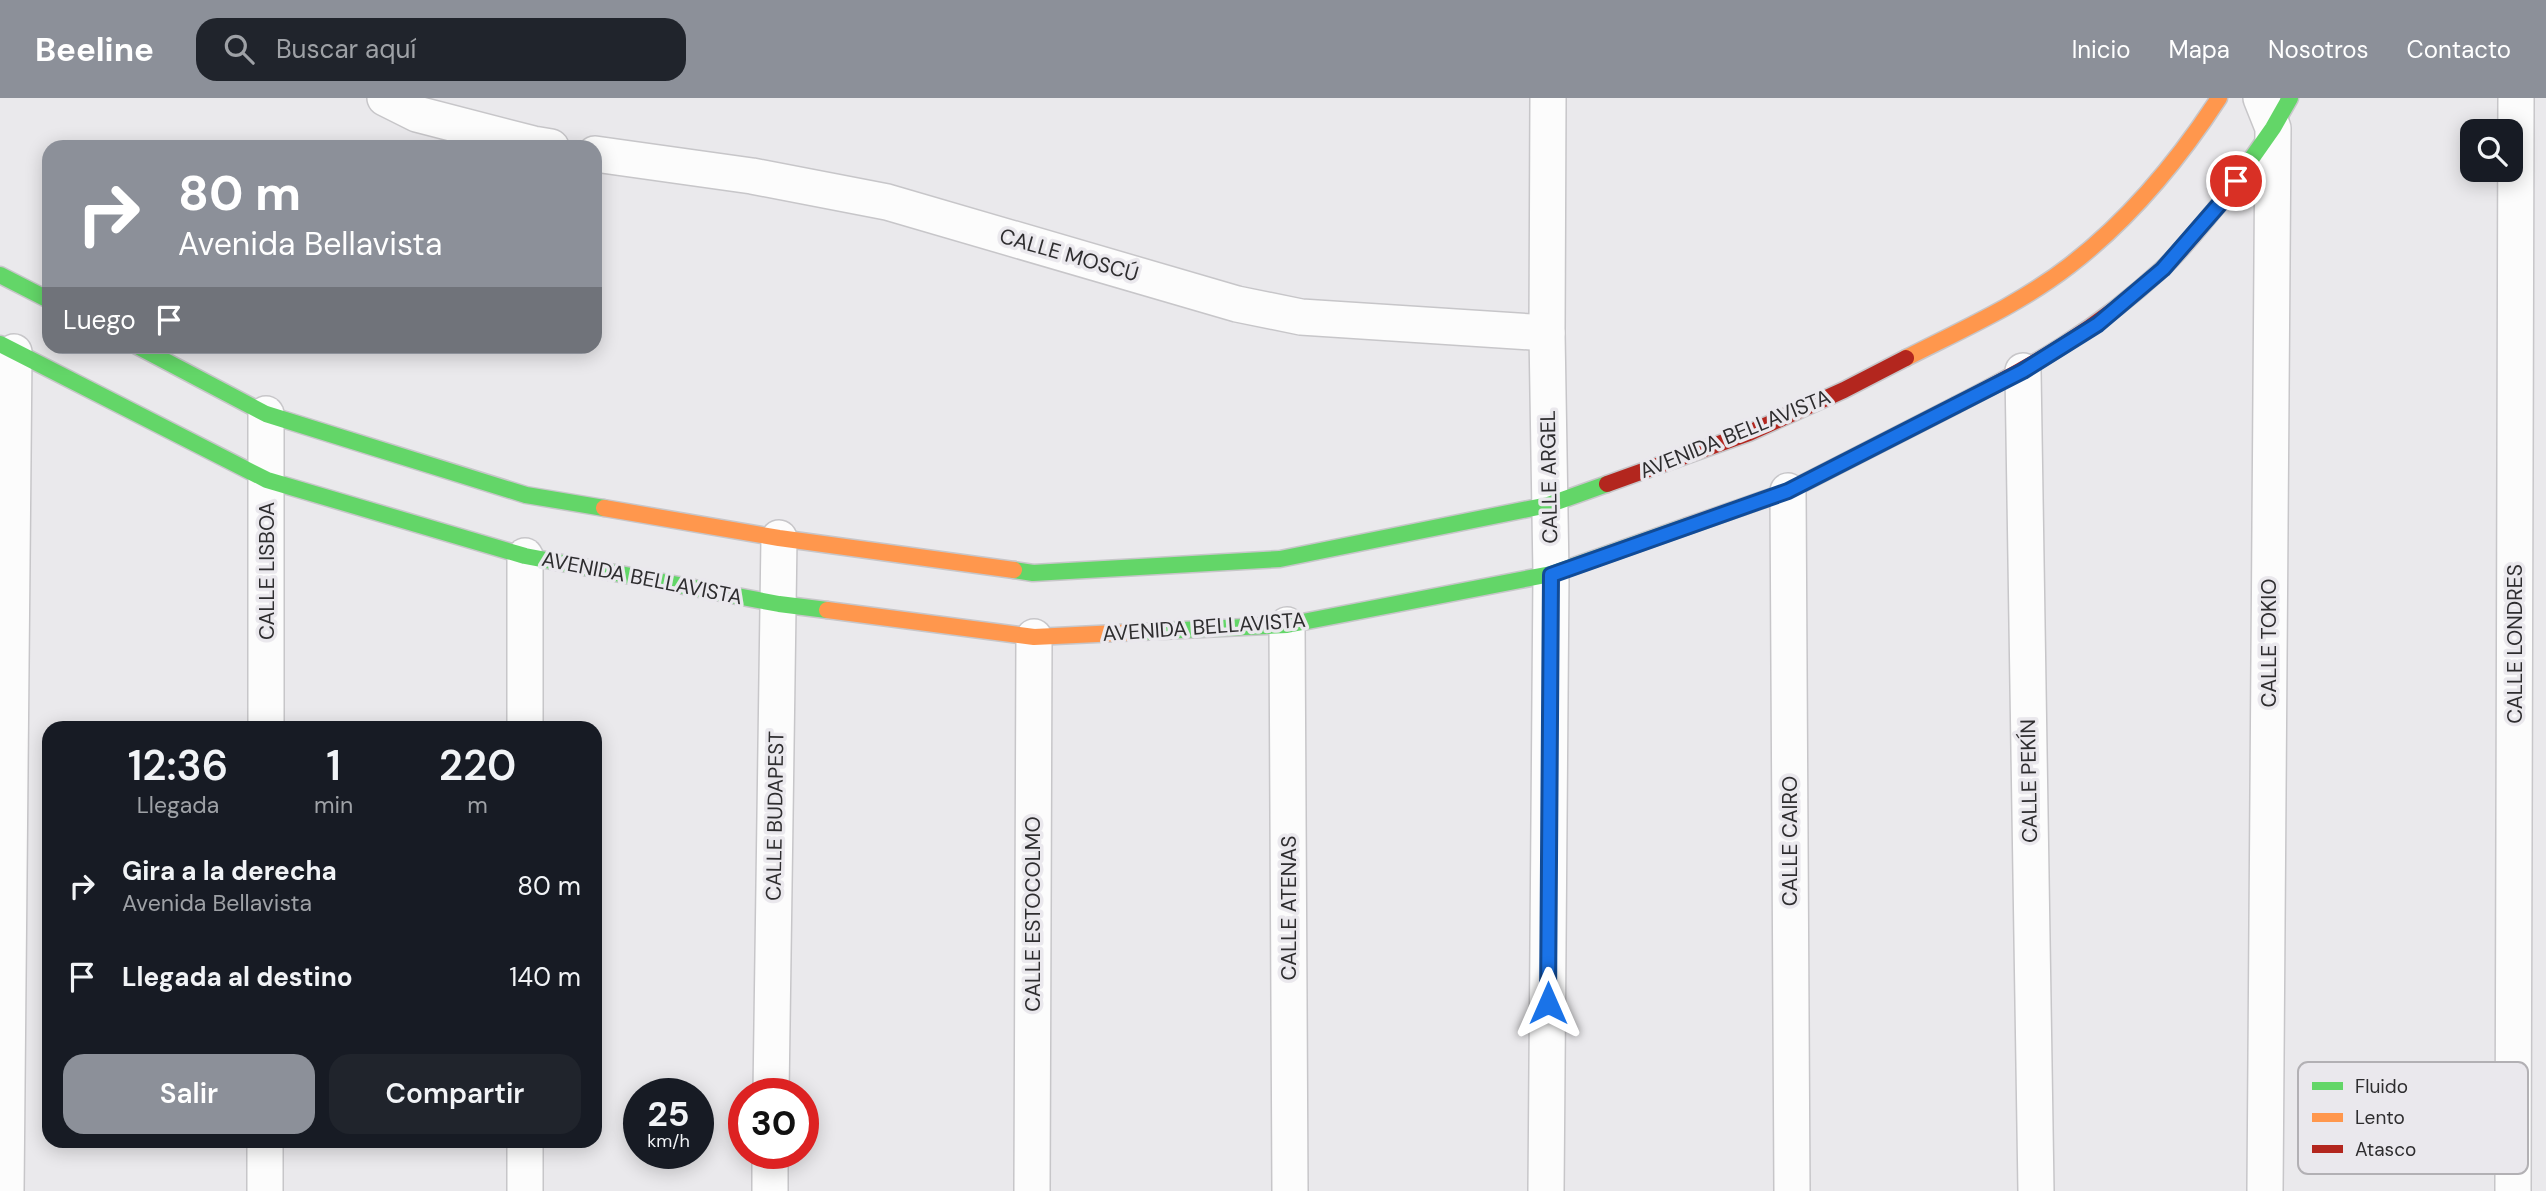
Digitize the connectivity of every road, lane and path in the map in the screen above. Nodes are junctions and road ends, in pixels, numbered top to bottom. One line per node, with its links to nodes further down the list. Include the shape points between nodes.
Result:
1 (385, 98): 7 (street, via 417,114)
2 (1548, 98): 11 (street, CALLE ARGEL)
3 (2219, 98): 18 (street, AVENIDA BELLAVISTA, via 2189,144 2123,219 2069,266 2011,304 1749,433)
4 (2290, 98): 6 (street, AVENIDA BELLAVISTA)
5 (2516, 98): 27 (street, CALLE LONDRES)
6 (2267, 113): 14 (street, AVENIDA BELLAVISTA, via 2224,199 2163,269 2098,324); 41 (street, CALLE TOKIO)
7 (518, 140)
8 (602, 154): 11 (street, CALLE MOSCÚ, via 887,202 1237,304 1301,317)
9 (0, 275): 10 (street)
10 (42, 296)
11 (1546, 333): 18 (street, CALLE ARGEL)
12 (7, 348): 16 (street, AVENIDA BELLAVISTA); 32 (street)
13 (152, 354): 15 (street, AVENIDA BELLAVISTA)
14 (2023, 371): 17 (street, AVENIDA BELLAVISTA); 40 (street, CALLE PEKÍN)
15 (266, 414): 16 (street, CALLE LISBOA); 19 (street, AVENIDA BELLAVISTA, via 526,495)
16 (267, 480): 20 (street, AVENIDA BELLAVISTA); 25 (street, CALLE LISBOA)
17 (1788, 491): 21 (street, AVENIDA BELLAVISTA); 39 (street, CALLE CAIRO)
18 (1548, 505): 19 (street, AVENIDA BELLAVISTA, via 1280,559 1033,573); 21 (street, CALLE ARGEL)
19 (779, 538): 22 (street, CALLE BUDAPEST)
20 (525, 556): 22 (street, AVENIDA BELLAVISTA); 26 (street)
21 (1551, 575): 23 (street, AVENIDA BELLAVISTA); 38 (street, CALLE ARGEL)
22 (779, 604): 24 (street, AVENIDA BELLAVISTA); 28 (street, CALLE BUDAPEST)
23 (1287, 625): 24 (street, AVENIDA BELLAVISTA); 37 (street, CALLE ATENAS)
24 (1034, 637): 36 (street, CALLE ESTOCOLMO)
25 (266, 721)
26 (525, 721)
27 (2513, 1062)
28 (771, 1078)
29 (265, 1148): 33 (street)
30 (525, 1148): 34 (street)
31 (770, 1169): 35 (street)
32 (6, 1191)
33 (265, 1191)
34 (525, 1191)
35 (769, 1191)
36 (1032, 1191)
37 (1290, 1191)
38 (1546, 1191)
39 (1792, 1191)
40 (2036, 1191)
41 (2265, 1191)

